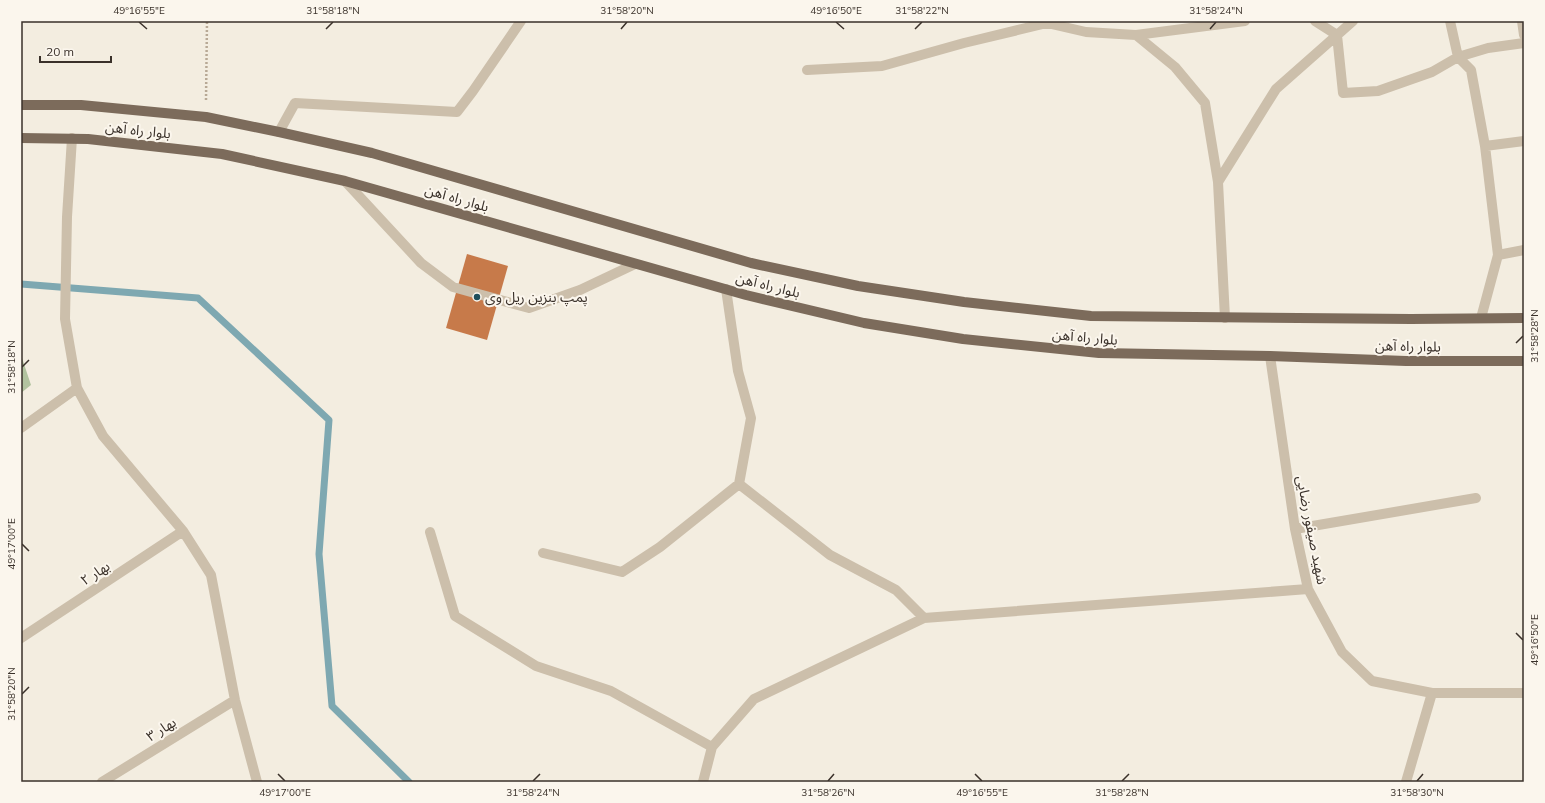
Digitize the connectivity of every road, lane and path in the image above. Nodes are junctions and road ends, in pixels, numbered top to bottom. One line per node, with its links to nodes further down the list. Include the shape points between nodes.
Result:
1 (207, 21): 16 (path)
2 (520, 21): 17 (street, via 457,112 295,103)
3 (1245, 21): 9 (street)
4 (1315, 21): 10 (street)
5 (1353, 21): 10 (street)
6 (1450, 21): 13 (street)
7 (1522, 21): 11 (street)
8 (1045, 22): 9 (street, via 1086,32); 14 (street, via 882,66)
9 (1136, 35): 23 (street, via 1175,67 1205,103)
10 (1337, 35): 13 (street, via 1343,93 1378,91 1432,72); 23 (street, via 1276,89)
11 (1524, 36)
12 (1524, 43): 13 (street, via 1488,48)
13 (1458, 57): 21 (street, via 1471,70)
14 (807, 70)
15 (21, 105): 16 (main road, بلوار راه آهن, via 81,105)
16 (206, 117): 17 (main road, بلوار راه آهن)
17 (279, 132): 28 (main road, بلوار راه آهن, via 372,152 751,263 858,286 964,302 1091,316)
18 (21, 138): 19 (main road, بلوار راه آهن)
19 (72, 138): 22 (main road, بلوار راه آهن, via 222,154); 33 (street, via 65,319)
20 (1524, 141): 21 (street)
21 (1485, 146): 25 (street)
22 (346, 181): 26 (main road, بلوار راه آهن); 26 (street, via 421,263 453,287 528,308 580,290)
23 (1218, 182): 28 (street)
24 (1524, 250): 25 (street)
25 (1498, 255): 29 (street)
26 (635, 264): 27 (main road, بلوار راه آهن)
27 (726, 290): 31 (main road, بلوار راه آهن, via 864,323 963,339 1099,353); 35 (street, via 738,371 752,418)
28 (1225, 318): 29 (main road, بلوار راه آهن)
29 (1481, 318): 30 (main road, بلوار راه آهن)
30 (1524, 318)
31 (1270, 356): 32 (main road, بلوار راه آهن, via 1406,361); 37 (street, شهید صیفور رضایی)
32 (1524, 361)
33 (77, 388): 34 (street); 38 (street, via 102,436)
34 (21, 428)
35 (739, 484): 40 (street, via 660,547 622,572); 42 (street, via 830,555 896,590)
36 (1476, 498): 37 (street)
37 (1295, 529): 41 (street, شهید صیفور رضایی)
38 (184, 531): 43 (street, بهار ۲); 46 (street, via 211,575)
39 (430, 532): 47 (street, via 455,616 536,666 611,691)
40 (542, 553)
41 (1308, 589): 42 (street); 44 (street, شهید صیفور رضایی, via 1342,652 1372,681)
42 (924, 618): 47 (street, via 754,699)
43 (21, 638)
44 (1432, 693): 45 (street, شهید صیفور رضایی); 51 (street)
45 (1524, 693)
46 (235, 700): 48 (street, بهار ۳); 49 (street)
47 (712, 747): 50 (street)
48 (102, 782)
49 (257, 782)
50 (703, 782)
51 (1406, 782)

